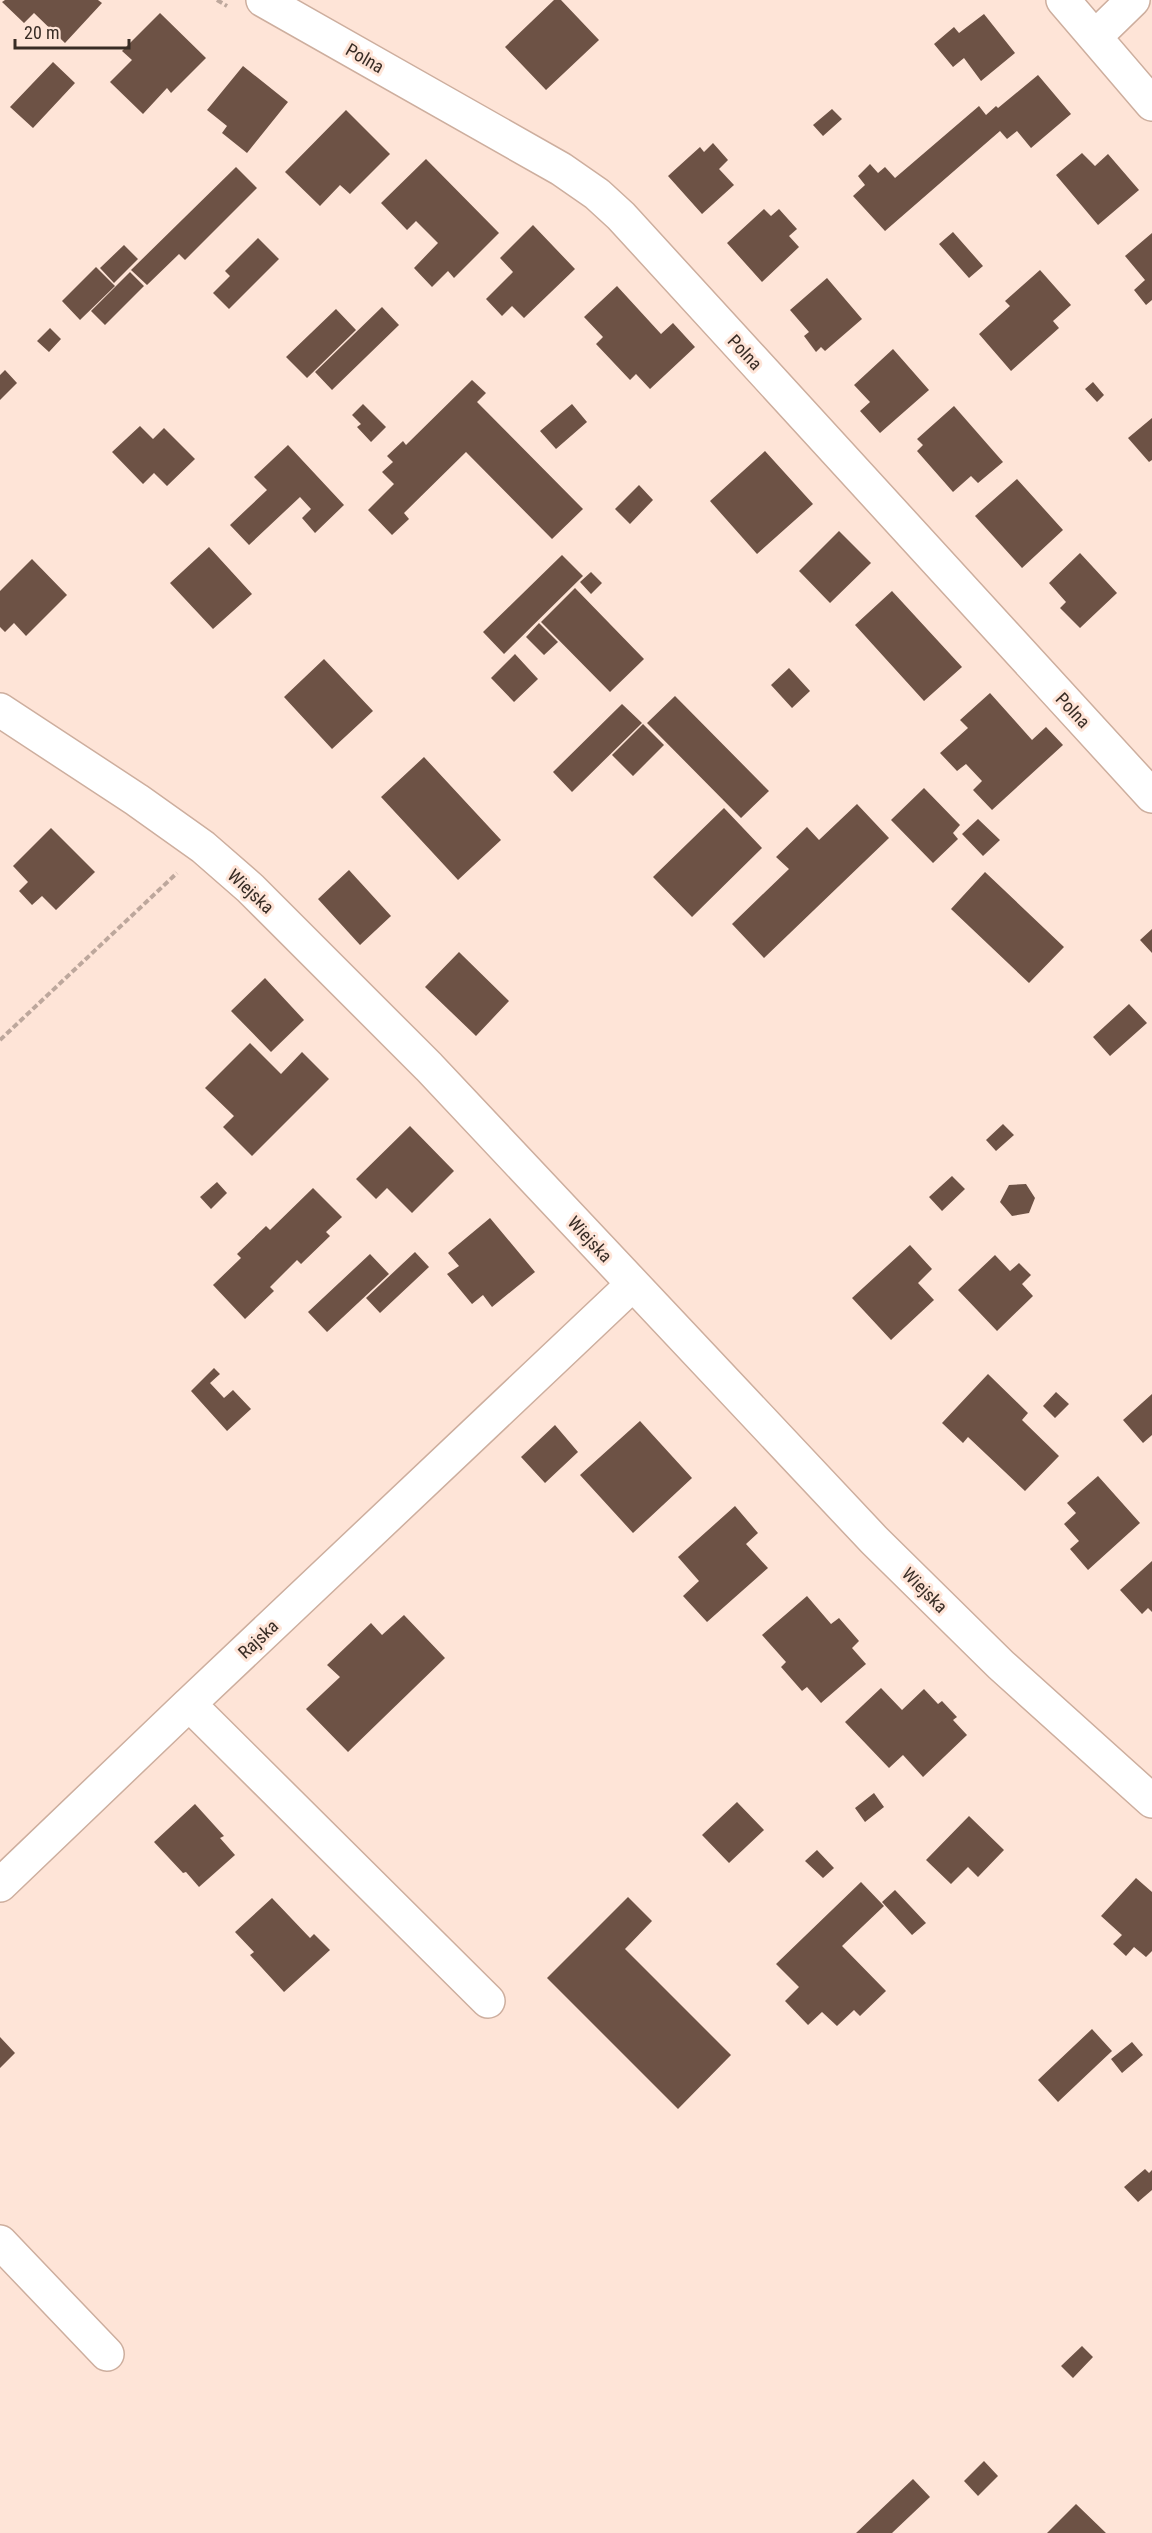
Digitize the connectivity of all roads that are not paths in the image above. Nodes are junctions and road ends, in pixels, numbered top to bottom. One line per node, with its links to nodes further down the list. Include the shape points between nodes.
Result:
1 (263, 0): 7 (street, Polna, via 561,169 597,194)
2 (1063, 0): 4 (street)
3 (1133, 0): 4 (street)
4 (1095, 37): 5 (street)
5 (1152, 104)
6 (0, 710): 8 (street, Wiejska, via 137,800 203,847 250,888 429,1067)
7 (1152, 796)
8 (633, 1284): 9 (street, Rajska); 10 (street, Wiejska, via 874,1540 1001,1665)
9 (189, 1704): 11 (street, Rajska); 12 (street)
10 (1152, 1801)
11 (0, 1885)
12 (488, 2001)
13 (0, 2242): 14 (street)
14 (107, 2354)

